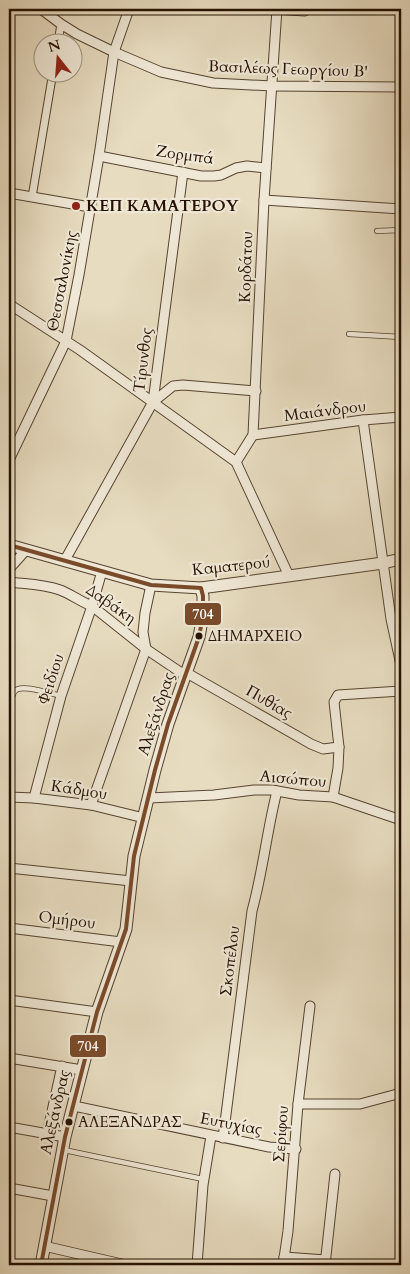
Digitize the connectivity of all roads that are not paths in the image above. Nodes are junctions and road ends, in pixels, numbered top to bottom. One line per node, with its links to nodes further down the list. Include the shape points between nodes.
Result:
1 (41, 9): 6 (street, Βασιλέως Γεωργίου Β')
2 (128, 9): 8 (street, Θεσσαλονίκης)
3 (272, 9): 4 (street)
4 (277, 9): 5 (street); 10 (street, Κορδάτου)
5 (305, 9)
6 (61, 24): 7 (street); 8 (street, Βασιλέως Γεωργίου Β')
7 (60, 32)
8 (114, 52): 10 (street, Βασιλέως Γεωργίου Β', via 162,72 214,83); 12 (street, Θεσσαλονίκης)
9 (51, 82): 16 (street)
10 (272, 86): 11 (street, Βασιλέως Γεωργίου Β'); 13 (street, Κορδάτου)
11 (401, 88)
12 (99, 156): 14 (street, Ζορμπά); 18 (street, Θεσσαλονίκης)
13 (266, 168): 14 (street, Ζορμπά, via 248,166 214,176); 17 (street, Κορδάτου)
14 (183, 172): 27 (street, Τίρυνθος)
15 (9, 193): 16 (street)
16 (32, 197): 18 (street)
17 (264, 200): 19 (street); 26 (street, Κορδάτου)
18 (90, 207): 25 (street, Θεσσαλονίκης)
19 (401, 209)
20 (401, 230): 21 (lane)
21 (377, 231)
22 (9, 304): 25 (street)
23 (349, 334): 24 (lane)
24 (401, 337)
25 (66, 341): 27 (street); 31 (street, Θεσσαλονίκης)
26 (256, 391): 27 (street, via 173,386); 30 (street, Κορδάτου)
27 (153, 402): 33 (street); 37 (street, Τίρυνθος)
28 (401, 417): 29 (street, Μαιάνδρου)
29 (364, 420): 30 (street, Μαιάνδρου); 38 (street)
30 (253, 435): 33 (street, Κορδάτου)
31 (13, 442): 32 (street, Θεσσαλονίκης)
32 (9, 460)
33 (236, 462): 41 (street)
34 (9, 545): 35 (street, Καματερού)
35 (26, 550): 37 (street, Καματερού); 39 (street)
36 (401, 559): 38 (street, Καματερού)
37 (65, 560): 40 (street, Καματερού)
38 (383, 562): 41 (street, Καματερού); 47 (street)
39 (9, 569)
40 (102, 571): 43 (street, Καματερού); 45 (street, Φειδίου)
41 (290, 576): 44 (street, Καματερού)
42 (9, 582): 45 (street, Δαβάκη, via 58,589)
43 (151, 585): 44 (street, Καματερού); 46 (street, via 143,632)
44 (201, 588): 48 (street, Αλεξάνδρας, via 203,614 200,637)
45 (92, 606): 46 (street, Δαβάκη); 50 (street, Φειδίου)
46 (146, 648): 48 (street, Δαβάκη); 58 (street)
47 (401, 665)
48 (187, 674): 52 (street, Πυθίας, via 312,744 323,748); 57 (street, Αλεξάνδρας, via 168,724)
49 (401, 691): 52 (street, via 338,695 334,702)
50 (60, 696): 51 (lane, via 17,688); 56 (street, Φειδίου)
51 (9, 710)
52 (338, 747): 55 (street, via 338,768)
53 (277, 790): 55 (street, Αισώπου); 57 (street, Αισώπου); 78 (street, Σκοπέλου, via 250,919)
54 (9, 797): 56 (street, Κάδμου)
55 (332, 797): 60 (street, Αισώπου)
56 (34, 798): 58 (street, Κάδμου)
57 (149, 798): 59 (street, Αλεξάνδρας)
58 (92, 805): 59 (street, Κάδμου)
59 (144, 818): 62 (street, Αλεξάνδρας)
60 (401, 820)
61 (9, 868): 62 (street)
62 (131, 881): 64 (street, Αλεξάνδρας, via 126,929)
63 (9, 928): 64 (street, Ομήρου)
64 (121, 942): 67 (street, Αλεξάνδρας)
65 (9, 1000): 67 (street)
66 (310, 1006): 72 (street, Σερίφου)
67 (97, 1012): 70 (street, Αλεξάνδρας)
68 (9, 1058): 69 (street)
69 (62, 1066): 70 (street); 75 (street)
70 (82, 1070): 73 (street, Αλεξάνδρας)
71 (401, 1093): 72 (street, via 360,1104)
72 (298, 1104): 79 (street, Σερίφου)
73 (74, 1106): 76 (street, Ευτυχίας); 77 (street, Αλεξάνδρας)
74 (9, 1127): 75 (street)
75 (47, 1134): 77 (street)
76 (211, 1136): 78 (street, Ευτυχίας); 82 (street)
77 (65, 1138): 80 (street, Αλεξάνδρας)
78 (223, 1138): 79 (street, Ευτυχίας, via 278,1149)
79 (296, 1149): 86 (street, Σερίφου)
80 (63, 1150): 82 (lane); 84 (street, Αλεξάνδρας)
81 (335, 1174): 87 (street)
82 (204, 1179): 90 (street)
83 (9, 1188): 84 (street)
84 (53, 1196): 85 (street, Αλεξάνδρας)
85 (44, 1246): 88 (street, Αλεξάνδρας); 89 (street)
86 (283, 1261): 87 (street)
87 (326, 1263)
88 (41, 1265)
89 (126, 1265)
90 (197, 1265)

